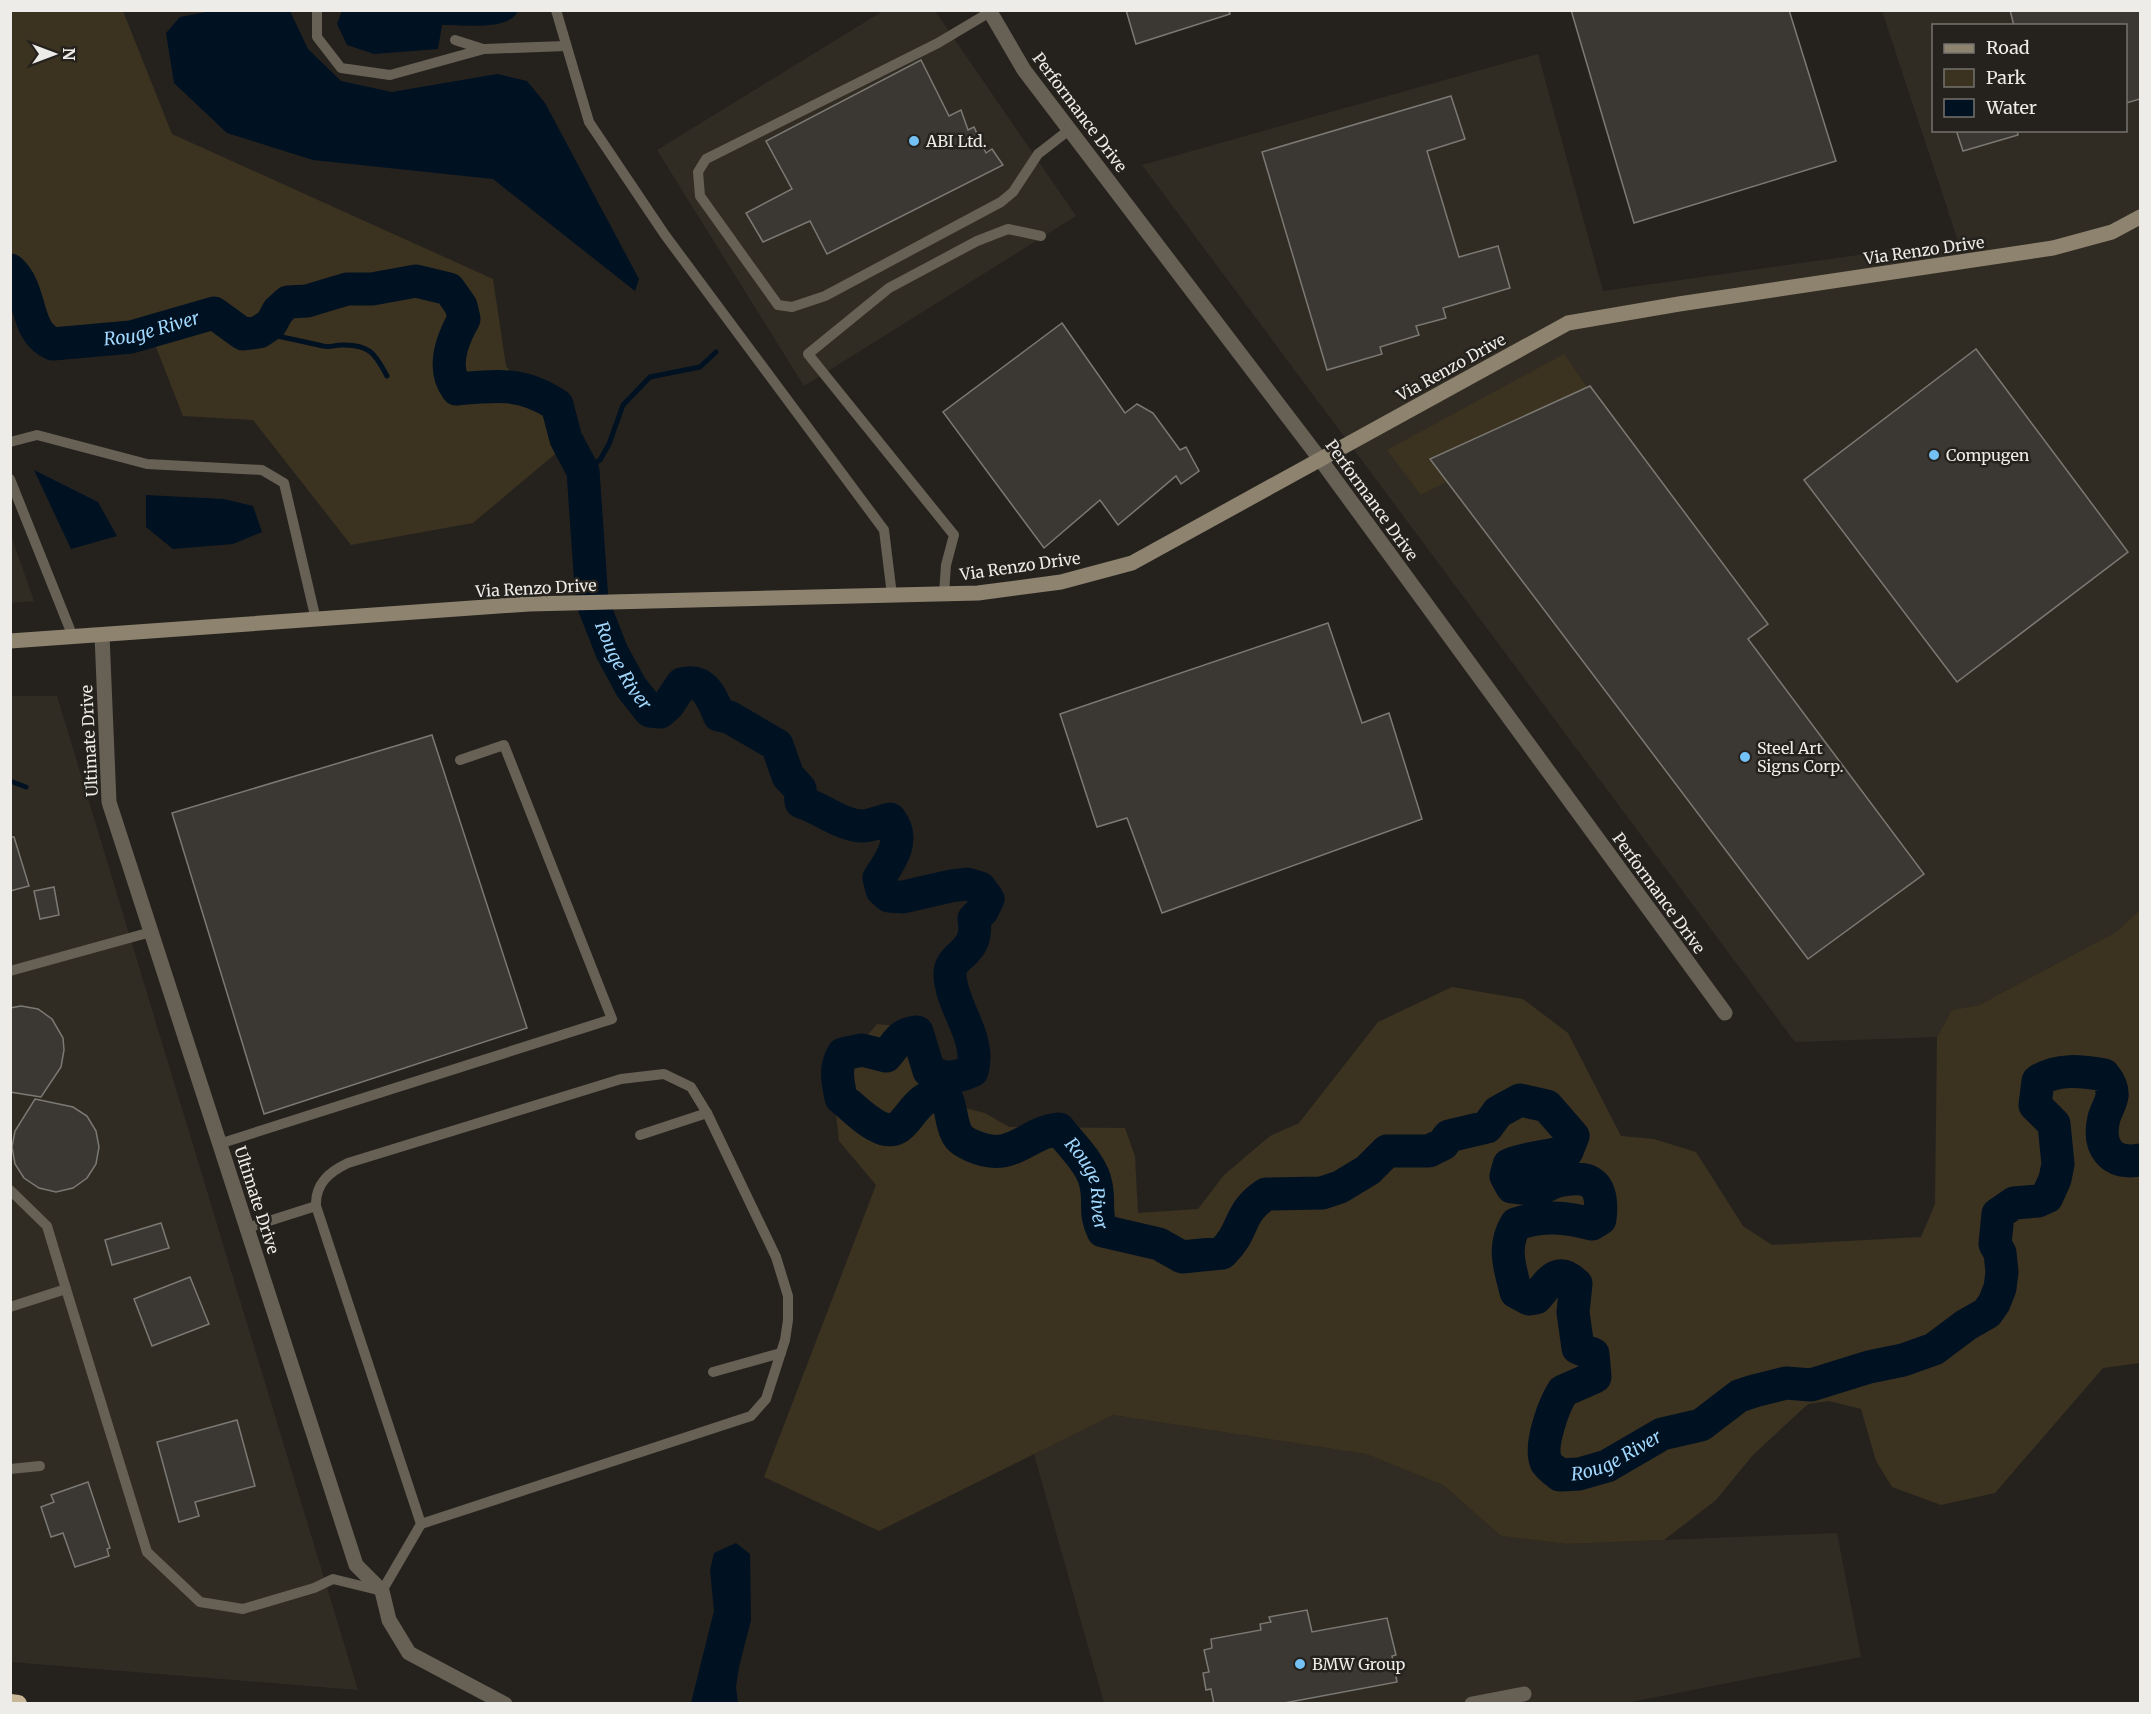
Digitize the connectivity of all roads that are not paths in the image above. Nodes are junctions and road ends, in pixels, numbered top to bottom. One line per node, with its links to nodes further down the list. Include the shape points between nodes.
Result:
1 (317, 10): 6 (lane, via 317,37 341,68 390,75)
2 (556, 10): 5 (lane)
3 (989, 11): 7 (street, Performance Drive, via 1024,70); 7 (lane, via 938,43 706,159 697,182 700,196 778,305 792,307 825,296 1001,202 1013,192 1038,154)
4 (454, 40): 6 (lane)
5 (566, 46): 6 (lane); 14 (lane, via 589,122 665,235 884,530)
6 (483, 49)
7 (1070, 130): 11 (street, Performance Drive)
8 (2140, 217): 11 (street, Via Renzo Drive, via 2112,232 2053,248 1568,323)
9 (1041, 236): 13 (lane, via 1008,229 977,240 889,288 808,354 954,535)
10 (10, 442): 15 (lane, via 37,435 147,464 262,470 284,483)
11 (1320, 459): 13 (street, Via Renzo Drive, via 1132,562 1061,582); 22 (street, Performance Drive)
12 (10, 479): 17 (lane)
13 (944, 594): 14 (street, Via Renzo Drive)
14 (892, 595): 15 (street, Via Renzo Drive, via 529,604)
15 (316, 620): 16 (street, Via Renzo Drive)
16 (102, 635): 17 (street, Via Renzo Drive); 20 (street, Ultimate Drive, via 109,802)
17 (74, 637): 18 (street, Via Renzo Drive)
18 (10, 641)
19 (460, 760): 25 (lane, via 504,745 612,1019)
20 (151, 932): 21 (lane); 25 (street, Ultimate Drive)
21 (10, 971)
22 (1725, 1013)
23 (707, 1113): 24 (lane); 27 (lane, via 692,1087 678,1078 664,1074 621,1078 348,1163 323,1181 315,1194); 31 (lane, via 776,1257 788,1296)
24 (640, 1135)
25 (219, 1143): 28 (street, Ultimate Drive)
26 (10, 1190): 29 (lane, via 47,1226)
27 (316, 1206): 28 (lane); 35 (lane)
28 (247, 1228): 36 (street, Ultimate Drive, via 356,1566)
29 (66, 1289): 30 (lane); 36 (lane, via 147,1552 192,1595 200,1602 243,1610 333,1579)
30 (10, 1307)
31 (781, 1353): 32 (lane); 35 (lane, via 766,1400 751,1416)
32 (713, 1372)
33 (40, 1466): 34 (lane)
34 (10, 1469)
35 (420, 1524): 36 (lane)
36 (382, 1590): 40 (street, via 389,1620 409,1653)
37 (1524, 1695): 41 (street)
38 (10, 1703): 39 (highway)
39 (18, 1704)
40 (505, 1704)
41 (1472, 1704)

